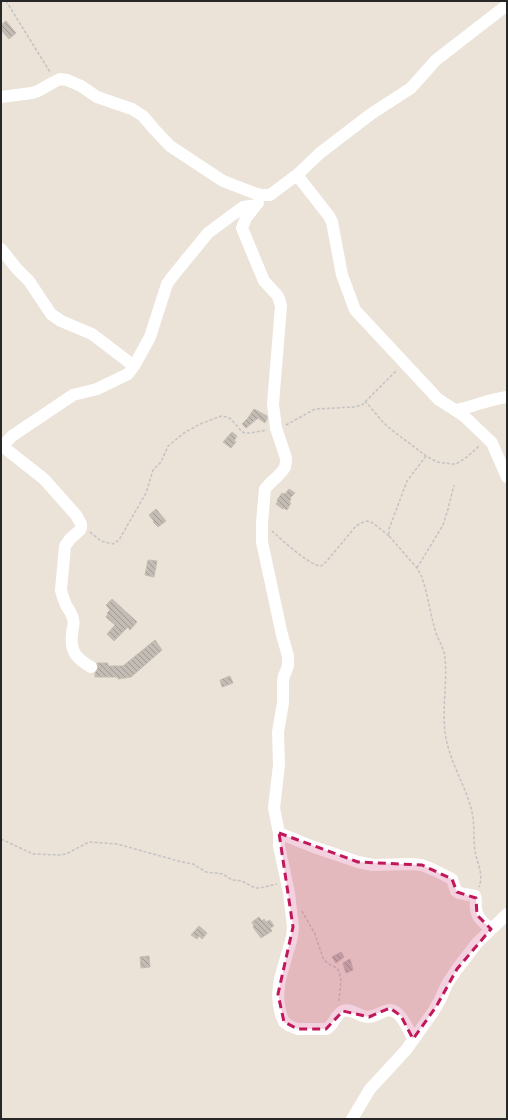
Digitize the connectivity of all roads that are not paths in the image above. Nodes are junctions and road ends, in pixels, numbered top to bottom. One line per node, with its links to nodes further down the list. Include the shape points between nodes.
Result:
1 (507, 5): 3 (street, via 436,60 411,88 371,114 320,153)
2 (1, 97): 4 (street, via 32,94 60,79 67,80 81,86 97,98 132,109 143,116 170,146 218,178 254,193)
3 (298, 174): 4 (street); 11 (street, via 332,222 342,275 355,310 438,399)
4 (270, 195): 5 (street)
5 (256, 205): 6 (street, via 242,207); 7 (street)
6 (234, 214): 7 (street); 9 (street, via 208,233 167,284 150,337)
7 (242, 228): 15 (street, via 264,281 277,295 281,306 273,404 276,428 286,458 285,467 265,489 262,523 262,542 288,656 277,737 279,765 274,808)
8 (1, 249): 9 (street, via 29,281 51,314 92,334)
9 (134, 366): 12 (street, via 128,374 105,386 72,395 12,436)
10 (507, 397): 11 (street)
11 (456, 410): 13 (street, via 492,443)
12 (2, 447): 14 (street, via 44,479 76,514 81,524 82,528 65,546 61,590 73,619 73,650 80,661)
13 (507, 477)
14 (91, 667)
15 (279, 833): 17 (street, via 358,862 373,865 422,865 434,870 452,879 459,893 476,898 477,915); 18 (street, via 293,927 278,994 284,1022 298,1029 326,1029 343,1011 369,1017 388,1009 401,1016)
16 (507, 914): 17 (street)
17 (491, 930): 18 (street, via 477,943 457,969 436,1007)
18 (413, 1039): 19 (street, via 370,1089)
19 (352, 1119)

